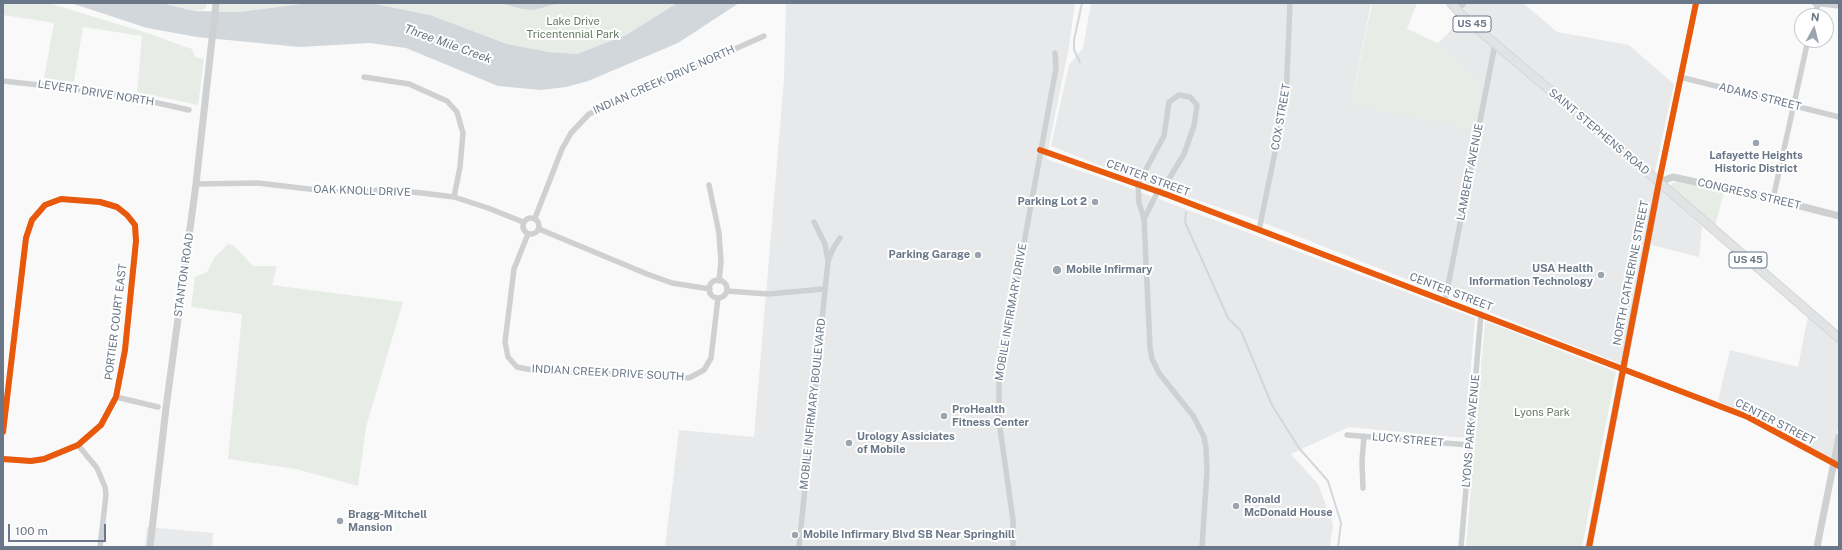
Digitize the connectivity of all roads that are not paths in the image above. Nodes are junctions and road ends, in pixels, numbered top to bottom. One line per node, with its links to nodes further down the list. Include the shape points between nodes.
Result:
1 (216, 3): 21 (street, STANTON ROAD)
2 (1290, 3): 33 (street, COX STREET, via 1286,99)
3 (1451, 3): 8 (main road, SAINT STEPHENS ROAD / US 45)
4 (1464, 3): 8 (street)
5 (1696, 3): 14 (street, NORTH CATHERINE STREET)
6 (1817, 3): 7 (street)
7 (1839, 6)
8 (1457, 10): 10 (main road, SAINT STEPHENS ROAD / US 45)
9 (764, 36): 28 (street, INDIAN CREEK DRIVE NORTH, via 588,114 571,132 562,149)
10 (1495, 44): 20 (main road, SAINT STEPHENS ROAD / US 45); 42 (street, LAMBERT AVENUE)
11 (1806, 48): 16 (street)
12 (1055, 53): 19 (street, MOBILE INFIRMARY DRIVE, via 1056,68)
13 (364, 78): 25 (street, via 409,84 423,89 447,101 457,112 463,133)
14 (1680, 78): 16 (street, ADAMS STREET); 20 (street, NORTH CATHERINE STREET)
15 (3, 81): 17 (street, LEVERT DRIVE NORTH, via 93,91)
16 (1794, 106): 18 (street, ADAMS STREET); 26 (street)
17 (189, 110)
18 (1839, 117)
19 (1040, 150): 23 (street, CENTER STREET); 60 (street, MOBILE INFIRMARY DRIVE, via 999,380 998,421 1013,520)
20 (1658, 182): 26 (street, CONGRESS STREET, via 1673,177); 44 (main road, SAINT STEPHENS ROAD / US 45); 45 (street, NORTH CATHERINE STREET)
21 (196, 184): 25 (street, OAK KNOLL DRIVE, via 258,183 334,192 390,190); 58 (street, STANTON ROAD)
22 (709, 184): 37 (street, via 719,232)
23 (1138, 184): 24 (street, CENTER STREET); 24 (street, via 1164,136 1169,102 1179,95 1185,95 1197,105 1194,126 1184,154 1169,179); 29 (street, via 1139,204)
24 (1158, 191): 29 (street); 33 (street, CENTER STREET)
25 (454, 198): 30 (street, OAK KNOLL DRIVE)
26 (1774, 199): 27 (street, CONGRESS STREET)
27 (1839, 216)
28 (535, 218): 30 (street, via 530,217); 32 (street)
29 (1144, 219): 61 (street, via 1152,359 1159,373 1194,417 1204,437 1206,448)
30 (524, 222): 34 (street, via 524,230)
31 (814, 222): 36 (street, MOBILE INFIRMARY BOULEVARD, via 825,244)
32 (539, 229): 34 (street, via 536,233); 38 (street, via 672,283)
33 (1259, 230): 42 (street, CENTER STREET)
34 (528, 234): 41 (street, INDIAN CREEK DRIVE SOUTH, via 514,270 505,342 508,356 517,367 532,370 689,378 704,370 711,358)
35 (840, 238): 36 (street, MOBILE INFIRMARY BOULEVARD)
36 (828, 262): 39 (street, MOBILE INFIRMARY BOULEVARD)
37 (719, 281): 38 (street, via 714,282); 40 (street, via 724,283)
38 (710, 289): 41 (street, via 711,294)
39 (824, 289): 40 (street, via 768,294); 59 (street, MOBILE INFIRMARY BOULEVARD)
40 (727, 291): 41 (street)
41 (718, 298)
42 (1445, 301): 43 (street, CENTER STREET)
43 (1481, 314): 45 (street, CENTER STREET); 53 (street, LYONS PARK AVENUE)
44 (1839, 338)
45 (1623, 368): 55 (street, CENTER STREET, via 1748,417); 63 (street, NORTH CATHERINE STREET)
46 (116, 397): 47 (street); 48 (street, PORTIER COURT EAST, via 125,350 136,241 135,225 117,207 100,202 61,199 45,205 32,220 27,233); 52 (street, PORTIER COURT EAST, via 101,425)
47 (158, 407)
48 (3, 432)
49 (1347, 435): 50 (street, LUCY STREET)
50 (1364, 436): 53 (street, LUCY STREET); 56 (street)
51 (1839, 436): 55 (street)
52 (78, 445): 54 (street, PORTIER COURT EAST, via 44,459); 57 (street, via 97,468 105,487)
53 (1470, 445): 62 (street, LYONS PARK AVENUE)
54 (3, 459)
55 (1836, 464): 64 (street)
56 (1363, 488)
57 (100, 547)
58 (150, 547)
59 (799, 547)
60 (1013, 547)
61 (1202, 547)
62 (1461, 547)
63 (1588, 547)
64 (1817, 547)

